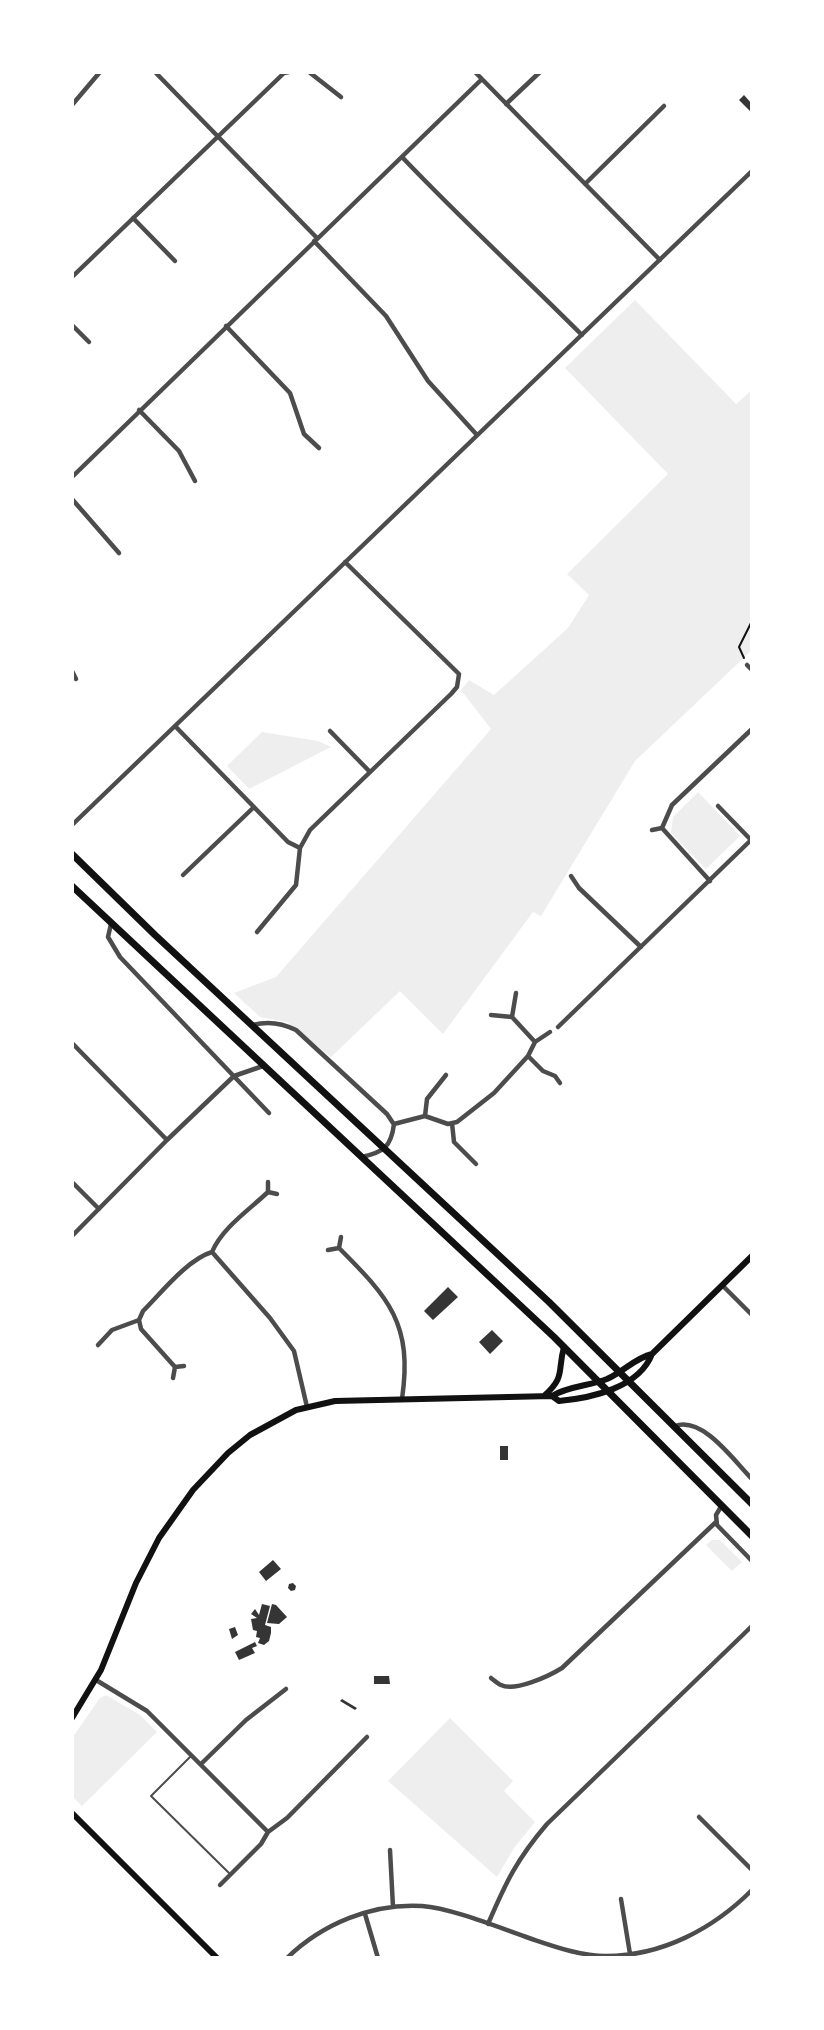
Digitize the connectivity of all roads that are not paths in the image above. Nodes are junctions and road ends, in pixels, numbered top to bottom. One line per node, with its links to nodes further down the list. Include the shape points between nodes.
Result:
1 (100, 72): 10 (street)
2 (155, 72): 12 (street)
3 (289, 72): 12 (street)
4 (309, 72): 8 (street)
5 (475, 72): 7 (street)
6 (540, 72): 9 (street)
7 (482, 79): 9 (street); 13 (street)
8 (341, 97)
9 (506, 104): 15 (street)
10 (72, 105)
11 (664, 106): 15 (street)
12 (218, 135): 16 (street); 17 (street)
13 (402, 157): 17 (street); 23 (street)
14 (752, 171): 18 (street)
15 (585, 184): 18 (street)
16 (133, 218): 19 (street); 20 (street)
17 (316, 240): 22 (street); 26 (street, via 386,316 428,381)
18 (660, 260): 23 (street)
19 (176, 261)
20 (72, 277)
21 (72, 325): 24 (street)
22 (226, 326): 25 (street); 27 (street, via 290,393 304,434)
23 (582, 335): 26 (street)
24 (89, 342)
25 (139, 410): 28 (street); 29 (street, via 179,451)
26 (477, 435): 32 (street)
27 (319, 448)
28 (72, 477)
29 (195, 481)
30 (72, 499): 31 (street)
31 (119, 553)
32 (345, 562): 37 (street); 40 (street, via 459,674 451,694)
33 (747, 665): 34 (street)
34 (752, 670)
35 (72, 671): 36 (street)
36 (76, 679)
37 (175, 726): 42 (street); 43 (street)
38 (752, 729): 44 (street, via 672,805)
39 (331, 731): 40 (street)
40 (370, 772): 47 (street, via 310,830)
41 (718, 806): 46 (street)
42 (254, 807): 47 (street, via 288,842); 49 (street)
43 (72, 825)
44 (662, 828): 45 (street); 51 (street)
45 (652, 830)
46 (752, 839): 51 (street)
47 (300, 848): 54 (street, via 296,885)
48 (72, 854): 59 (highway)
49 (183, 875)
50 (571, 876): 55 (street)
51 (710, 881): 55 (street)
52 (72, 886): 53 (highway)
53 (111, 925): 65 (highway); 67 (street, via 108,937 118,954)
54 (257, 932)
55 (642, 947): 60 (street)
56 (516, 993): 58 (street)
57 (491, 1015): 58 (street)
58 (512, 1017): 62 (street)
59 (252, 1026): 72 (street, via 281,1024 296,1030); 74 (highway)
60 (558, 1027)
61 (550, 1032): 62 (street)
62 (535, 1042): 64 (street)
63 (72, 1043): 73 (street)
64 (528, 1056): 68 (street); 71 (street, via 486,1100)
65 (263, 1066): 67 (street); 75 (highway)
66 (446, 1075): 70 (street, via 427,1099)
67 (234, 1076): 69 (street); 73 (street)
68 (560, 1083)
69 (269, 1112)
70 (425, 1116): 71 (street); 72 (street)
71 (452, 1123): 76 (street, via 454,1142)
72 (394, 1124): 74 (street)
73 (167, 1140): 81 (street)
74 (384, 1149): 75 (street); 96 (highway)
75 (361, 1158): 92 (highway)
76 (477, 1164)
77 (72, 1182): 81 (street)
78 (268, 1182): 79 (street)
79 (268, 1192): 80 (street); 86 (street, via 224,1233)
80 (277, 1194)
81 (99, 1209): 82 (street)
82 (72, 1236)
83 (341, 1237): 84 (street)
84 (339, 1248): 85 (street); 103 (street, via 382,1293 397,1318 405,1347)
85 (328, 1250)
86 (212, 1252): 90 (street, via 188,1267); 104 (street, via 293,1351)
87 (752, 1256): 88 (main road)
88 (722, 1285): 89 (street); 93 (main road)
89 (752, 1315)
90 (139, 1320): 91 (street, via 111,1329); 95 (street, via 141,1329)
91 (98, 1345)
92 (564, 1347): 99 (highway); 101 (main road, via 560,1377)
93 (652, 1354): 96 (main road); 98 (main road)
94 (184, 1366): 95 (street)
95 (175, 1367): 97 (street)
96 (620, 1371): 98 (highway); 99 (main road)
97 (173, 1378)
98 (628, 1380): 100 (main road); 105 (highway)
99 (599, 1381): 100 (highway); 102 (main road)
100 (608, 1390): 102 (main road, via 559,1401); 108 (highway)
101 (544, 1396): 102 (main road); 103 (main road)
102 (552, 1396)
103 (402, 1399): 104 (main road, via 344,1400)
104 (307, 1407): 114 (main road, via 250,1435 188,1495 142,1570)
105 (675, 1426): 106 (street, via 691,1424 705,1432); 107 (highway)
106 (752, 1479)
107 (752, 1504)
108 (722, 1505): 109 (street); 110 (highway)
109 (716, 1522): 111 (street); 113 (street, via 562,1668 518,1686 500,1685)
110 (752, 1536)
111 (752, 1561)
112 (752, 1626): 131 (street, via 547,1824 508,1877)
113 (492, 1678)
114 (96, 1680): 116 (main road); 118 (street, via 143,1707)
115 (286, 1689): 119 (street, via 246,1720)
116 (72, 1718)
117 (367, 1737): 122 (street)
118 (192, 1755): 119 (street); 125 (lane, via 151,1796)
119 (201, 1765): 122 (street)
120 (72, 1813): 134 (main road)
121 (699, 1817): 124 (street)
122 (268, 1832): 125 (street)
123 (390, 1850): 129 (street)
124 (752, 1870)
125 (230, 1875): 126 (street)
126 (220, 1885)
127 (752, 1891): 132 (street, via 712,1925 681,1940)
128 (621, 1899): 132 (street)
129 (393, 1907): 130 (street); 131 (street, via 424,1906)
130 (365, 1914): 135 (street, via 320,1931); 136 (street)
131 (488, 1924): 133 (street)
132 (630, 1954): 133 (street)
133 (604, 1957)
134 (217, 1958)
135 (287, 1958)
136 (378, 1958)

